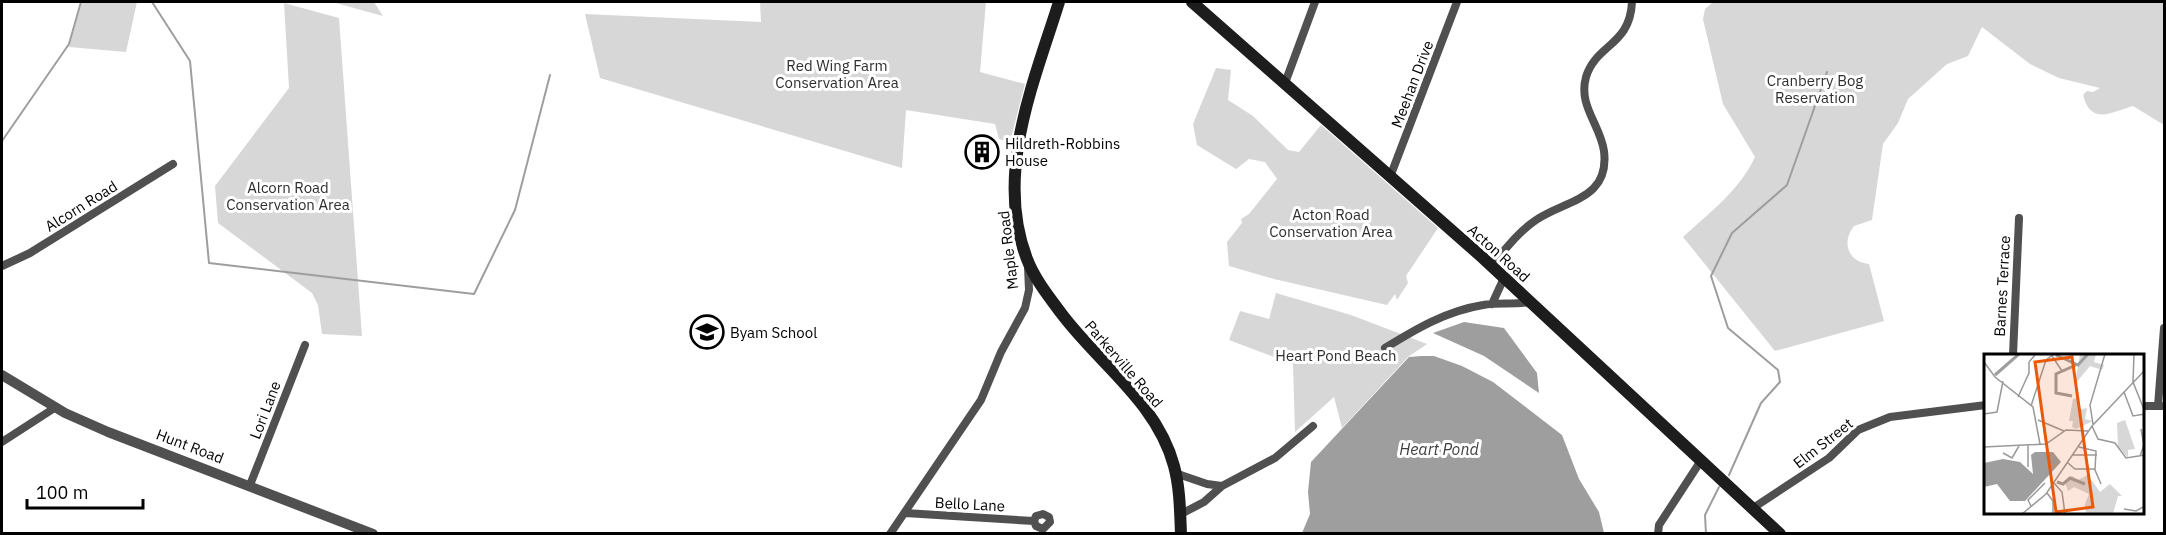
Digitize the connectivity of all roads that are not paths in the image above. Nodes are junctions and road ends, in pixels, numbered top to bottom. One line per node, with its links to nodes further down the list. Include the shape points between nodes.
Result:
1 (1059, 2): 10 (main road, Maple Road, via 1018,144 1017,209)
2 (1192, 2): 6 (main road, Acton Road)
3 (1315, 2): 6 (street)
4 (1457, 2): 8 (street, Meehan Drive)
5 (1632, 2): 12 (street, via 1626,29 1596,59 1585,80 1585,103 1604,149 1600,177 1581,200 1534,221)
6 (1285, 83): 8 (main road, Acton Road)
7 (173, 164): 11 (street, Alcorn Road, via 30,254)
8 (1390, 177): 12 (main road, Acton Road)
9 (2019, 218): 19 (street, Barnes Terrace)
10 (1027, 260): 28 (main road, Parkerville Road, via 1066,320 1157,425); 32 (street, Maple Road, via 1029,290 1021,317 975,410)
11 (2, 266)
12 (1491, 266): 13 (main road, Acton Road)
13 (1504, 278): 14 (main road, Acton Road); 15 (street)
14 (1530, 302): 15 (street); 27 (main road, Acton Road)
15 (1492, 304): 18 (street, via 1422,325)
16 (2164, 328): 23 (street)
17 (305, 345): 29 (street, Lori Lane)
18 (1385, 348)
19 (2013, 354)
20 (2, 375): 24 (street, Hunt Road)
21 (1984, 405): 31 (street, Elm Street, via 1890,417 1858,430 1829,458)
22 (2145, 406): 23 (street)
23 (2161, 406)
24 (56, 407): 26 (street); 29 (street, Hunt Road, via 108,432)
25 (1313, 426): 30 (street, via 1275,458)
26 (2, 442)
27 (1702, 459): 31 (main road, Acton Road); 38 (street, via 1659,525)
28 (1175, 473): 30 (street); 33 (main road, Parkerville Road)
29 (250, 485): 35 (street, Hunt Road)
30 (1222, 486): 33 (street, via 1204,502)
31 (1753, 508): 39 (main road, Acton Road)
32 (904, 513): 34 (street, Bello Lane); 36 (street, Maple Road)
33 (1181, 514): 37 (main road, Parkerville Road)
34 (1034, 521)
35 (373, 534)
36 (890, 534)
37 (1181, 534)
38 (1658, 534)
39 (1780, 534)

